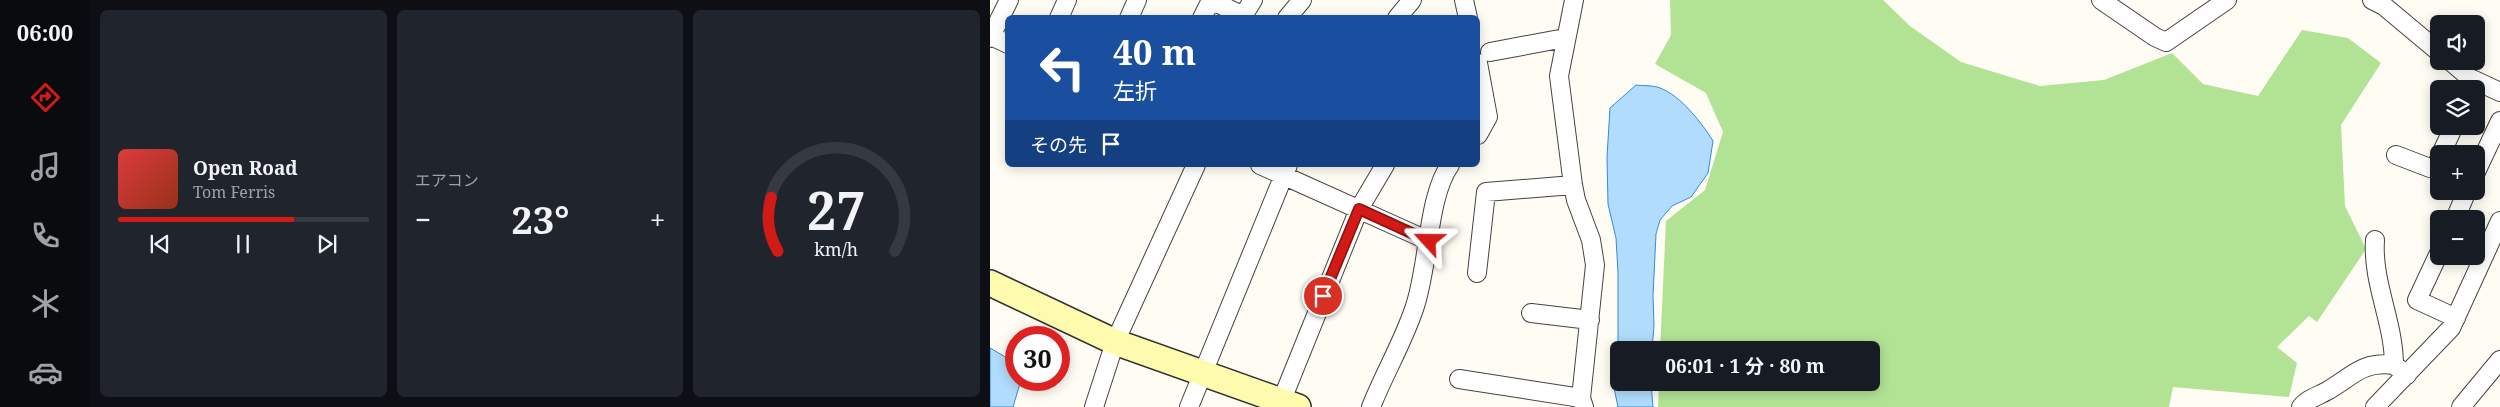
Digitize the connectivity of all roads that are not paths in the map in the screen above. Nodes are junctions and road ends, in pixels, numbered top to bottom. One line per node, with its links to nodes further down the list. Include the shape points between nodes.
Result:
1 (1009, 0): 20 (street)
2 (1067, 0): 12 (street)
3 (1137, 0): 13 (street)
4 (1253, 0): 16 (street)
5 (1302, 0): 17 (street)
6 (1412, 0): 18 (street)
7 (1464, 0): 19 (street)
8 (1574, 0): 21 (street)
9 (2227, 0): 11 (street, via 2166,42)
10 (2372, 0): 23 (street, via 2384,6)
11 (2104, 1)
12 (1060, 15)
13 (1130, 15)
14 (1204, 15): 15 (street, via 1211,0)
15 (1239, 15)
16 (1244, 15)
17 (1290, 15)
18 (1400, 15)
19 (1467, 15)
20 (991, 37): 22 (street)
21 (1565, 38): 24 (street); 39 (street, via 1559,76)
22 (1005, 43)
23 (2430, 44)
24 (1484, 57): 30 (street, via 1488,117)
25 (2459, 70): 26 (street)
26 (2468, 80)
27 (2485, 88): 28 (street)
28 (2500, 92)
29 (2500, 121): 31 (street)
30 (1480, 131)
31 (2485, 153)
32 (2396, 155): 37 (street)
33 (1195, 167): 50 (street)
34 (1270, 167): 38 (street)
35 (1384, 167): 40 (street)
36 (1449, 167): 43 (street, via 1440,183)
37 (2430, 168)
38 (1286, 170): 40 (street); 53 (street)
39 (1573, 185): 45 (street, via 1486,192); 49 (street, via 1594,251)
40 (1359, 209): 43 (street); 56 (street)
41 (2500, 221): 48 (street)
42 (2375, 240): 52 (street, via 2374,262)
43 (1429, 241): 59 (street, via 1415,308)
44 (2433, 265): 48 (street, via 2417,300)
45 (1477, 272)
46 (990, 283): 50 (street)
47 (1531, 313): 49 (street)
48 (2456, 318): 52 (street, via 2451,328)
49 (1590, 320): 55 (street)
50 (1115, 342): 53 (street); 57 (street)
51 (2500, 360): 62 (street)
52 (2401, 370): 60 (street, via 2376,364 2361,368); 61 (street)
53 (1202, 373): 56 (street); 58 (street)
54 (1459, 379): 55 (street)
55 (1582, 402)
56 (1286, 405)
57 (1094, 407)
58 (1189, 407)
59 (1371, 407)
60 (2300, 407)
61 (2375, 407)
62 (2460, 407)

